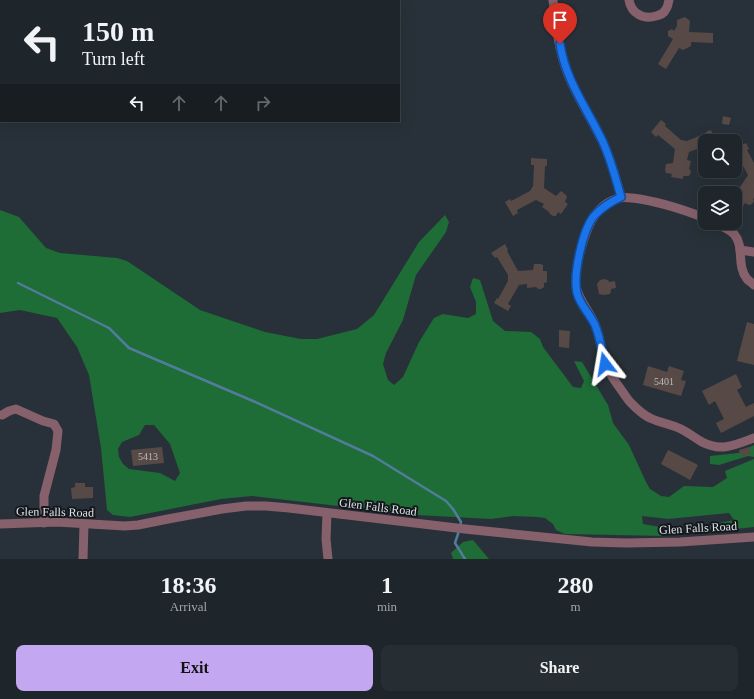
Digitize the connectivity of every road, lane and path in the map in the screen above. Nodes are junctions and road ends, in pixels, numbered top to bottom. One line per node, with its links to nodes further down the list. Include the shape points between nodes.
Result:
1 (553, 0): 4 (street, via 566,70 601,138)
2 (629, 0): 3 (street, via 631,8 636,13 651,18 664,13)
3 (669, 0)
4 (621, 197): 5 (street, via 647,200); 11 (street, via 609,203 593,217 578,263 576,284 578,295 596,327 605,364 611,375 631,403 649,418 674,425 709,445 727,447)
5 (698, 215)
6 (729, 230): 7 (street, via 738,241)
7 (740, 250): 8 (street); 9 (street, via 742,271 747,280)
8 (754, 252)
9 (754, 285)
10 (2, 415): 13 (street, via 16,409 54,424 58,431 56,450 44,496)
11 (754, 438)
12 (327, 513): 15 (street, Glen Falls Road, via 246,506 138,525); 16 (street, Glen Falls Road, via 572,540 626,543); 18 (street)
13 (44, 523): 14 (street, Glen Falls Road); 15 (street, Glen Falls Road)
14 (0, 524)
15 (84, 524): 17 (street)
16 (754, 537)
17 (83, 559)
18 (328, 559)

